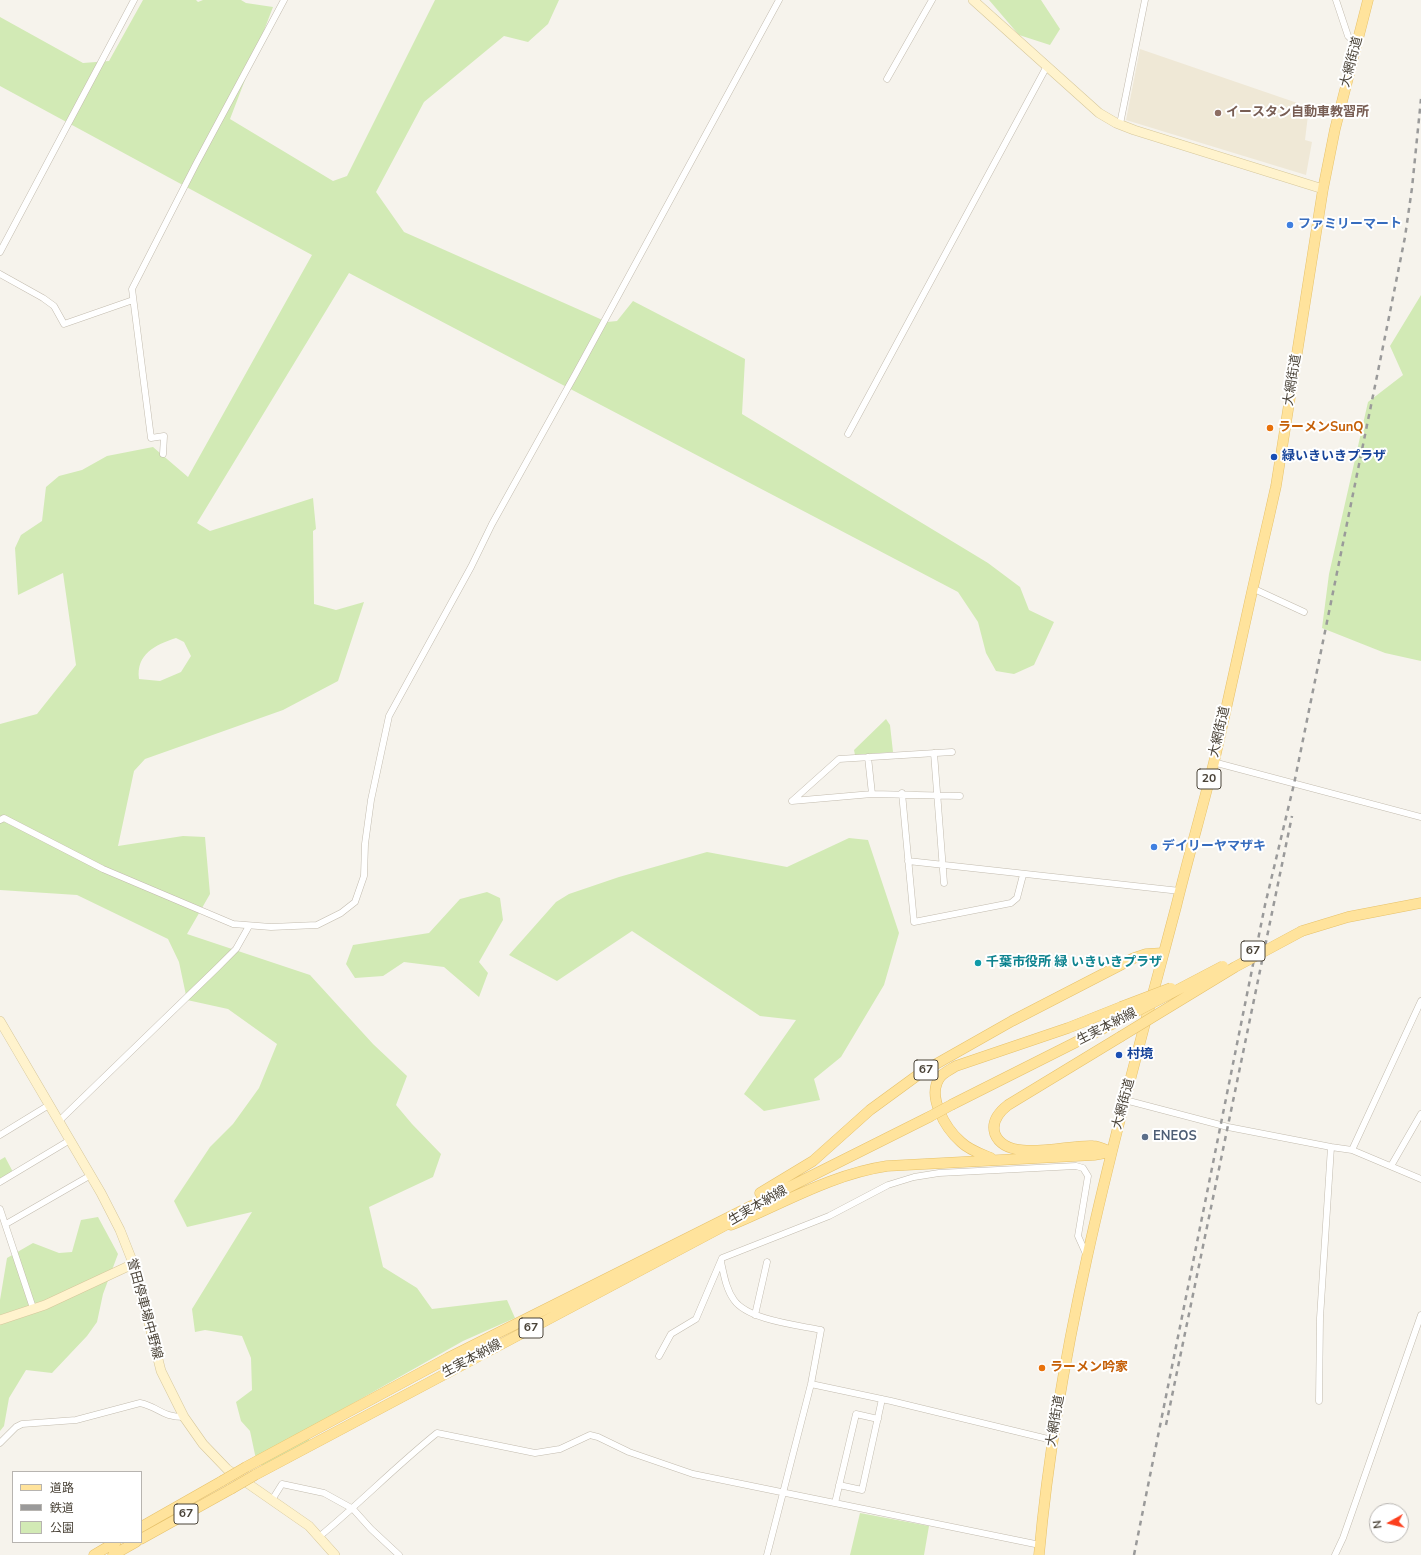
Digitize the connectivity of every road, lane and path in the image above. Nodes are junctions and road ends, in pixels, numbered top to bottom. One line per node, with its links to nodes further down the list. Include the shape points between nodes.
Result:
1 (134, 0): 14 (street)
2 (284, 0): 16 (street, via 132,289)
3 (779, 0): 37 (street, via 389,716 371,800 364,876 355,902 341,913 317,925)
4 (932, 0): 11 (street)
5 (973, 0): 10 (main road)
6 (1145, 0): 12 (street)
7 (1336, 0): 9 (street, via 1348,36)
8 (1368, 0): 9 (main road, 大網街道 / 20)
9 (1357, 45): 13 (main road, 大網街道 / 20, via 1335,129)
10 (1047, 66): 12 (main road, via 1099,112); 17 (street)
11 (887, 79)
12 (1120, 124): 13 (main road)
13 (1323, 189): 19 (main road, 大網街道 / 20, via 1276,486)
14 (0, 252)
15 (0, 274): 16 (street, via 54,306 64,324)
16 (133, 300): 18 (street, via 151,438 164,436)
17 (848, 434)
18 (162, 454)
19 (1252, 588): 20 (street); 24 (main road, 大網街道 / 20)
20 (1304, 612)
21 (952, 752): 22 (street)
22 (934, 753): 23 (street); 27 (street)
23 (868, 757): 25 (street); 25 (street, via 839,759 792,801)
24 (1214, 762): 29 (street); 35 (main road, 大網街道 / 20)
25 (872, 794): 26 (street)
26 (902, 794): 27 (street); 31 (street)
27 (938, 795): 28 (street); 32 (street)
28 (960, 796)
29 (1421, 817)
30 (0, 820): 37 (street, via 4,818 103,870 233,924)
31 (908, 861): 32 (street); 33 (street, via 914,922 1011,903 1016,898)
32 (944, 865): 33 (street); 34 (street)
33 (1023, 875): 35 (street)
34 (944, 883)
35 (1180, 891): 39 (main road, 大網街道 / 20)
36 (1421, 903): 38 (main road, 生実本納線 / 67, via 1379,910)
37 (249, 926): 46 (street, via 236,948 217,968)
38 (1302, 931): 40 (main road, 生実本納線 / 67, bridge, via 1250,952); 51 (main road, bridge, via 1235,967 1008,1105 997,1116 994,1129 999,1140 1004,1145 1019,1150 1095,1146)
39 (1163, 953): 43 (main road, 大網街道 / 20); 59 (main road, 67, via 1134,958 1012,1021 922,1072 870,1110 813,1161)
40 (1206, 975): 52 (main road, 67, bridge, via 1068,1028 956,1066 940,1076 935,1098 950,1130 962,1143); 59 (main road, 生実本納線 / 67, bridge)
41 (1421, 1001): 50 (street)
42 (0, 1021): 44 (main road, 誉田停車場中野線)
43 (1125, 1100): 49 (street, via 1228,1127); 51 (main road, 大網街道 / 20)
44 (49, 1105): 46 (main road, 誉田停車場中野線); 47 (street)
45 (1421, 1114): 53 (street)
46 (59, 1121): 48 (main road, 誉田停車場中野線)
47 (0, 1135)
48 (70, 1140): 54 (main road, 誉田停車場中野線); 56 (street)
49 (1331, 1147): 50 (street); 73 (street, via 1320,1318)
50 (1352, 1150): 53 (street)
51 (1111, 1152): 52 (main road, 67); 60 (main road, 大網街道 / 20)
52 (995, 1159): 59 (main road, 67, via 870,1168)
53 (1391, 1166): 55 (street)
54 (91, 1175): 58 (street); 63 (main road, 誉田停車場中野線, via 120,1230)
55 (1421, 1179)
56 (0, 1182)
57 (0, 1209): 58 (street)
58 (6, 1224): 64 (street)
59 (712, 1228): 83 (main road, 生実本納線 / 67, bridge, via 448,1358 246,1467); 85 (main road, 生実本納線 / 67, bridge)
60 (1087, 1256): 61 (street, via 1078,1236 1088,1176 1083,1168 1076,1166 939,1173 914,1177 888,1185 829,1216 722,1258); 76 (main road, 大網街道 / 20)
61 (720, 1262): 65 (street, via 728,1290 734,1300 740,1307); 69 (street, via 696,1318)
62 (767, 1262): 65 (street)
63 (133, 1264): 64 (main road); 74 (main road, 誉田停車場中野線, via 161,1371)
64 (33, 1308): 67 (main road)
65 (755, 1315): 71 (street, via 821,1330)
66 (1421, 1315): 94 (street, via 1343,1538)
67 (0, 1320)
68 (665, 1332): 69 (street)
69 (671, 1334): 70 (street)
70 (659, 1356)
71 (811, 1384): 72 (street); 79 (street)
72 (882, 1399): 75 (street); 76 (street)
73 (1319, 1401)
74 (184, 1417): 77 (street, via 166,1416 140,1403 76,1420 22,1424); 80 (main road, 誉田停車場中野線, via 226,1470)
75 (878, 1419): 78 (street, via 856,1414); 78 (street, via 862,1490)
76 (1052, 1440): 88 (main road, 大網街道 / 20)
77 (0, 1443)
78 (839, 1485): 81 (street)
79 (783, 1493): 81 (street); 82 (street, via 692,1474 590,1435 560,1449 535,1453 437,1434 402,1461); 93 (street)
80 (272, 1500): 82 (street, via 282,1484 324,1493); 84 (main road, 誉田停車場中野線)
81 (835, 1503): 88 (street)
82 (353, 1509): 84 (street); 92 (street, via 370,1529)
83 (142, 1527)
84 (320, 1536): 91 (main road, 誉田停車場中野線)
85 (142, 1538)
86 (114, 1543): 89 (main road)
87 (134, 1543): 90 (main road)
88 (1040, 1550)
89 (94, 1555)
90 (113, 1555)
91 (335, 1555)
92 (399, 1555)
93 (767, 1555)
94 (1334, 1555)

